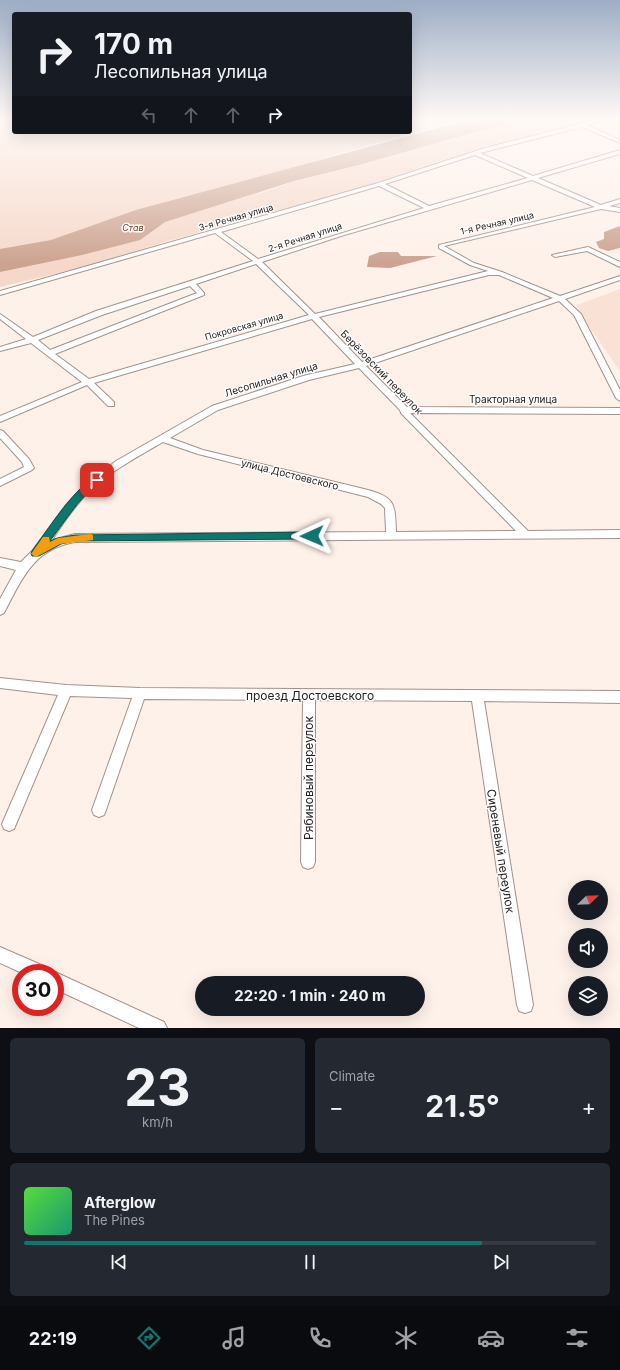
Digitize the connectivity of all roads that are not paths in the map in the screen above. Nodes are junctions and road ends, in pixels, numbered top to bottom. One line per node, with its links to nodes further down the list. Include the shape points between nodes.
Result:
1 (429, 168): 5 (street, 3-я Речная улица)
2 (509, 168): 4 (street)
3 (566, 168): 4 (street, 2-я Речная улица)
4 (532, 178): 7 (street); 8 (street, 2-я Речная улица)
5 (380, 184): 8 (street); 10 (street, 3-я Речная улица)
6 (620, 201): 7 (street, 1-я Речная улица)
7 (602, 207): 9 (street); 14 (street, 1-я Речная улица, via 441,247 472,264)
8 (428, 208): 12 (street, 2-я Речная улица)
9 (620, 210)
10 (217, 232): 12 (street, Берёзовский переулок); 17 (street, 3-я Речная улица, via 110,260)
11 (555, 255): 13 (street, via 588,249)
12 (258, 262): 16 (street, 2-я Речная улица); 20 (street, Берёзовский переулок)
13 (620, 265)
14 (500, 273): 18 (street); 20 (street, Покровская улица, via 489,273)
15 (620, 278): 18 (street, Лесопильная улица)
16 (191, 284): 21 (street, 2-я Речная улица, via 99,313); 23 (street, via 202,294)
17 (0, 293)
18 (561, 299): 24 (street, Лесопильная улица); 26 (street, via 577,314)
19 (0, 316): 21 (street)
20 (314, 316): 24 (street, Берёзовский переулок); 25 (street, Покровская улица)
21 (32, 340): 22 (street, 2-я Речная улица); 23 (street)
22 (0, 349)
23 (50, 353): 25 (street)
24 (360, 365): 28 (street, Берёзовский переулок); 32 (street, Лесопильная улица, via 306,378 215,408)
25 (88, 382): 27 (street); 30 (street, Покровская улица)
26 (620, 398)
27 (111, 404)
28 (405, 410): 29 (street, Тракторная улица); 34 (street, Берёзовский переулок)
29 (620, 411)
30 (0, 419)
31 (0, 433): 33 (street, via 26,461 29,468)
32 (161, 438): 36 (street, улица Достоевского, via 201,452 364,492 379,498 389,506 392,513); 37 (street, Лесопильная улица, via 119,462 86,489)
33 (0, 483)
34 (525, 534): 35 (street); 36 (street)
35 (620, 534)
36 (391, 535): 37 (street, via 75,538 58,541)
37 (36, 554): 39 (street, Лесопильная улица)
38 (0, 562): 39 (street)
39 (23, 567): 40 (street, Лесопильная улица)
40 (0, 610)
41 (0, 683): 42 (street, проезд Достоевского)
42 (66, 690): 43 (street, проезд Достоевского); 48 (street)
43 (140, 694): 44 (street, проезд Достоевского); 47 (street)
44 (309, 695): 45 (street, проезд Достоевского); 49 (street, Рябиновый переулок)
45 (477, 696): 46 (street, проезд Достоевского); 53 (street, Сиреневый переулок)
46 (620, 697)
47 (98, 810)
48 (9, 824)
49 (308, 862)
50 (0, 955): 51 (street)
51 (20, 964)
52 (64, 984): 54 (street)
53 (525, 1005)
54 (158, 1028)

